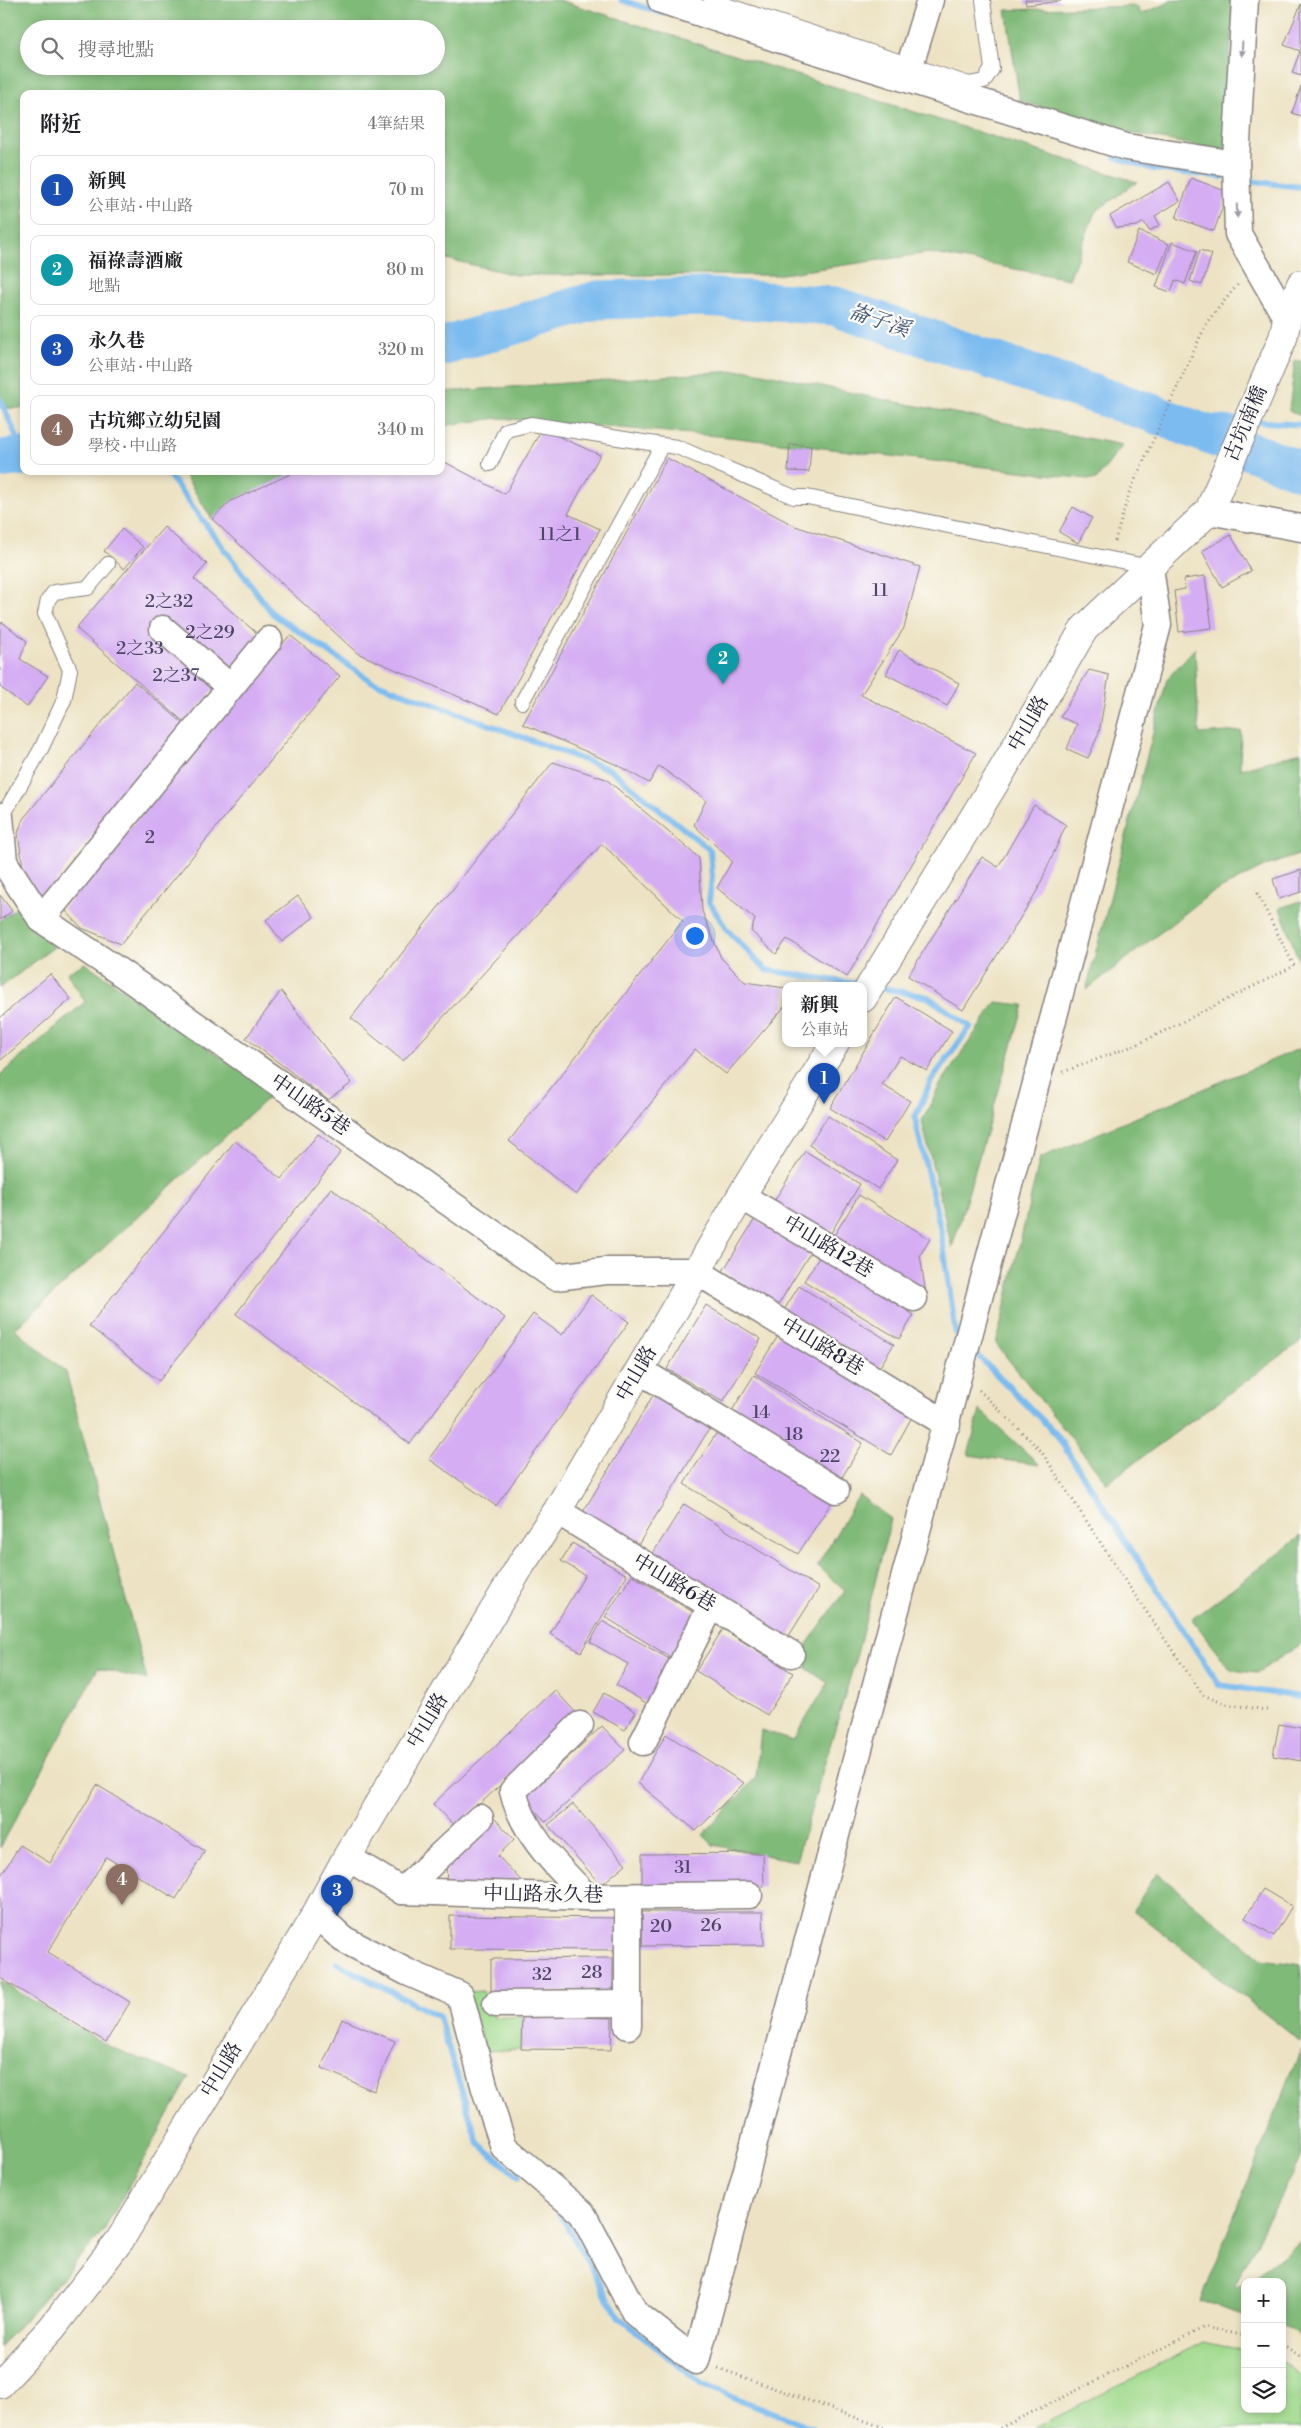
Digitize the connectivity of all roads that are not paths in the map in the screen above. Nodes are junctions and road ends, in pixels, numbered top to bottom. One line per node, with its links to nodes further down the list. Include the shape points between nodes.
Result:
1 (661, 0): 7 (street, via 1126,147)
2 (711, 0): 6 (lane)
3 (930, 0): 6 (street)
4 (983, 0): 6 (lane, via 992,69 984,81 969,84)
5 (1245, 0): 7 (street, one-way to 7)
6 (910, 65)
7 (1236, 164): 9 (street, one-way to 9, via 1238,234)
8 (1301, 284): 9 (main road)
9 (1285, 329): 12 (main road, 古坑南橋)
10 (662, 444): 11 (lane, via 531,424 506,430); 15 (lane, via 677,447 794,497 808,497); 19 (lane)
11 (490, 464)
12 (1209, 511): 13 (street); 15 (main road, 中山路)
13 (1301, 528)
14 (108, 564): 20 (lane, via 88,588 54,592 48,600 45,614 70,670 64,700 41,749)
15 (1150, 567): 22 (main road, 中山路, via 1084,629 1000,776); 28 (street, via 1158,625)
16 (163, 629): 18 (street)
17 (269, 640): 18 (street)
18 (230, 687): 21 (street)
19 (522, 702)
20 (1, 818): 21 (street, 中山路5巷, via 4,862)
21 (41, 919): 25 (street, 中山路5巷, via 555,1277 606,1271)
22 (867, 992)
23 (833, 1047): 24 (main road, 中山路)
24 (741, 1196): 25 (main road, 中山路); 26 (street, 中山路12巷)
25 (696, 1271): 27 (main road, 中山路); 28 (street, 中山路8巷)
26 (914, 1298)
27 (638, 1370): 29 (street); 30 (main road, 中山路)
28 (947, 1424): 41 (street, via 696,2361 634,2313 582,2213 504,2148 460,1995 343,1939)
29 (836, 1490)
30 (557, 1512): 31 (street, 中山路6巷); 36 (main road, 中山路, via 522,1563)
31 (711, 1606): 32 (street, 中山路6巷); 34 (street)
32 (791, 1654)
33 (580, 1725): 39 (street, via 513,1790 518,1811 543,1850)
34 (643, 1742)
35 (480, 1818): 37 (street)
36 (347, 1857): 37 (street, 中山路永久巷); 41 (main road, 中山路)
37 (402, 1891): 39 (street, 中山路永久巷)
38 (749, 1894): 40 (street, 中山路永久巷)
39 (587, 1897): 40 (street, 中山路永久巷)
40 (628, 1897): 42 (street, via 628,2014)
41 (316, 1914): 43 (main road, 中山路, via 120,2240 52,2328)
42 (496, 2004)
43 (0, 2384)

